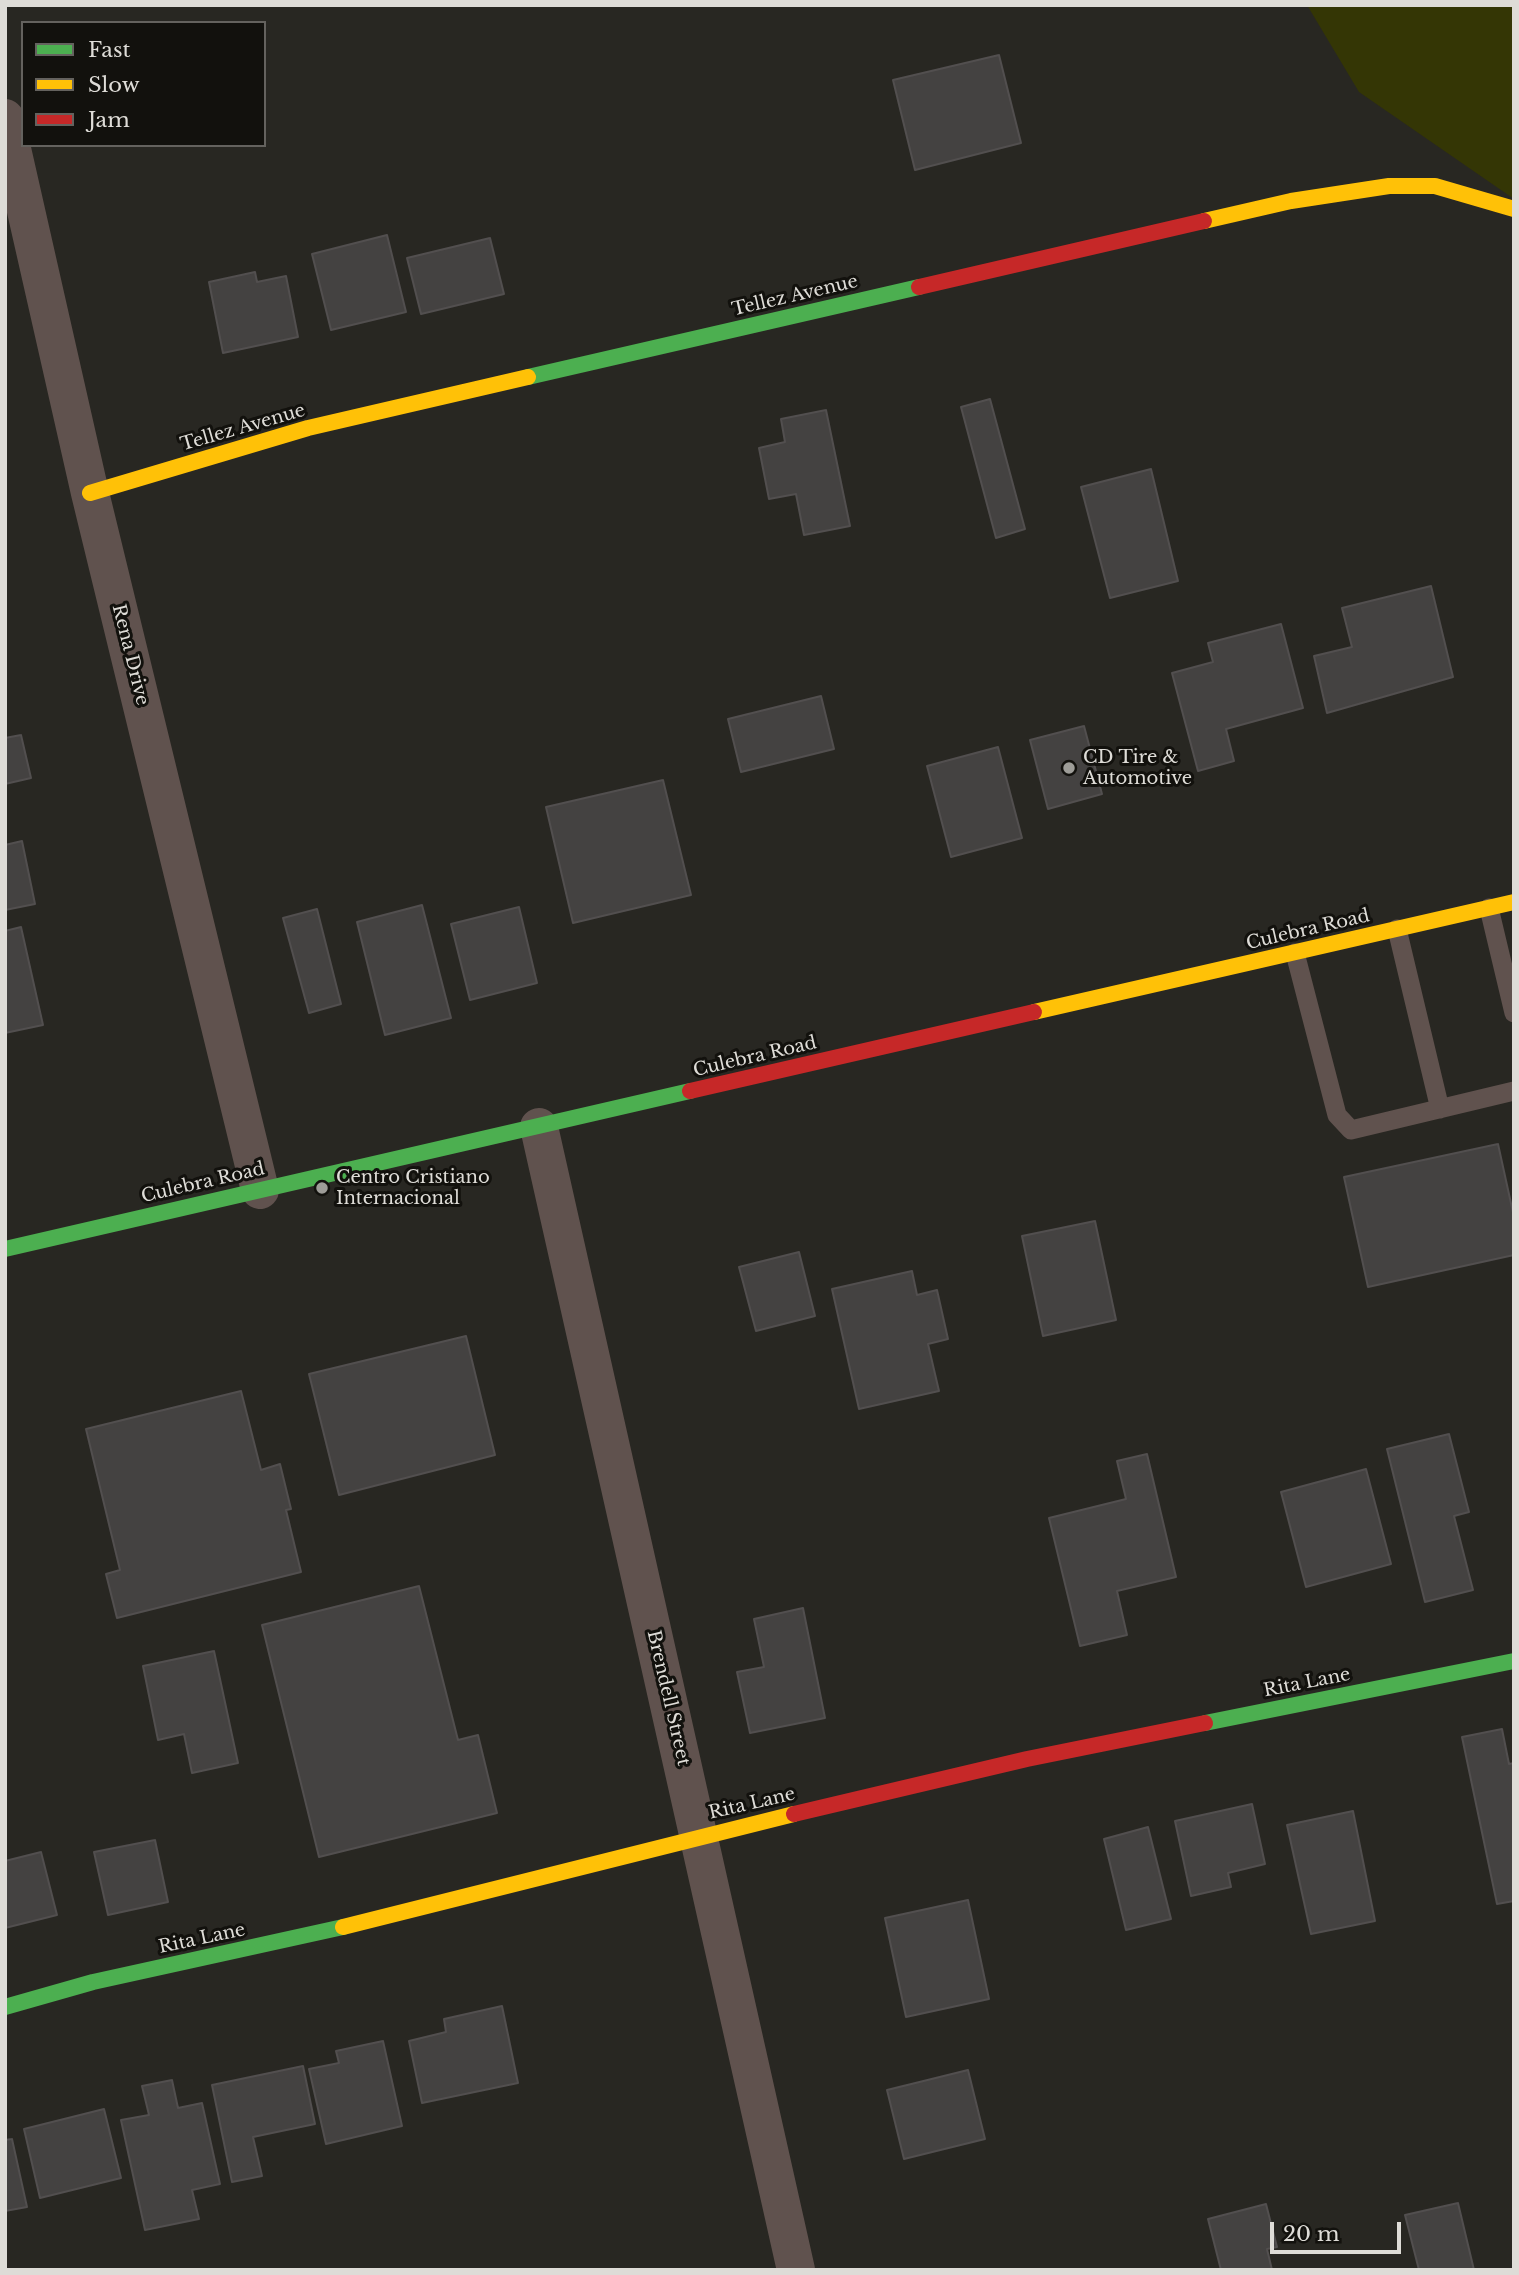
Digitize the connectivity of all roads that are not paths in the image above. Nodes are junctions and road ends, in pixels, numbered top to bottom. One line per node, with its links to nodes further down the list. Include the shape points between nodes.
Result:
1 (5, 118): 3 (street, Rena Drive)
2 (1514, 209): 3 (street, Tellez Avenue, via 1435,186 1389,186 1291,201 308,428)
3 (90, 493): 12 (street, Rena Drive)
4 (1514, 902): 5 (street, Culebra Road)
5 (1489, 908): 6 (street, Culebra Road); 8 (lane)
6 (1397, 929): 7 (street, Culebra Road); 10 (lane)
7 (1296, 953): 10 (lane, via 1337,1115 1351,1130); 11 (street, Culebra Road)
8 (1514, 1013)
9 (1514, 1091): 10 (lane)
10 (1440, 1109)
11 (538, 1126): 12 (street, Culebra Road); 15 (street, Brendell Street)
12 (260, 1190): 13 (street, Culebra Road)
13 (5, 1249)
14 (1514, 1661): 15 (street, Rita Lane, via 1027,1759)
15 (699, 1836): 16 (street, Rita Lane); 17 (street, Brendell Street)
16 (5, 2007)
17 (796, 2270)

